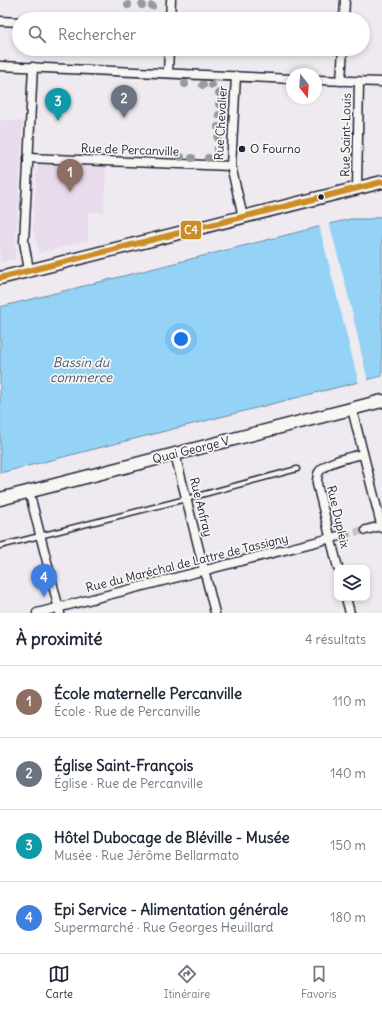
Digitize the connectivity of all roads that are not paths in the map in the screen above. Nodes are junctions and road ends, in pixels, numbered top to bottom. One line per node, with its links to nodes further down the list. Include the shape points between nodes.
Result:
1 (171, 0): 3 (street)
2 (345, 0): 4 (street)
3 (170, 12)
4 (344, 12)
5 (0, 21): 6 (street)
6 (12, 22)
7 (169, 56): 11 (street)
8 (343, 56): 15 (street)
9 (0, 66): 10 (street)
10 (33, 67): 11 (street); 18 (street)
11 (168, 73): 12 (street)
12 (236, 76): 13 (street); 19 (street, Rue Chevalier)
13 (286, 79)
14 (322, 80): 15 (street)
15 (341, 81): 16 (street)
16 (359, 82): 17 (street); 21 (street, Rue Saint-Louis)
17 (382, 82)
18 (28, 158): 19 (street, Rue de Percanville); 23 (street, via 24,242)
19 (231, 166): 22 (street, Rue Chevalier)
20 (382, 182): 21 (main road)
21 (357, 188): 22 (main road)
22 (244, 217): 23 (main road)
23 (30, 270): 24 (main road)
24 (0, 278)
25 (382, 401): 26 (main road, Quai George V)
26 (352, 409): 27 (main road, Quai George V); 28 (street)
27 (175, 454): 30 (main road, Quai George V); 32 (street, Rue Anfray)
28 (363, 454): 33 (street); 37 (street, Rue Dupleix, via 328,464 317,477)
29 (297, 469): 32 (lane)
30 (29, 491): 31 (main road, Quai George V); 36 (street)
31 (0, 499)
32 (186, 499): 36 (lane); 40 (street, Rue Anfray)
33 (382, 527): 34 (street)
34 (366, 530)
35 (343, 535): 37 (street, Rue du Maréchal de Lattre de Tassigny)
36 (40, 536): 38 (lane); 42 (street)
37 (330, 539): 39 (street, Rue Dupleix); 40 (street, Rue du Maréchal de Lattre de Tassigny)
38 (0, 546)
39 (337, 565)
40 (204, 571): 42 (street, Rue du Maréchal de Lattre de Tassigny); 44 (street, Rue Anfray)
41 (347, 601): 45 (street)
42 (59, 610): 43 (street, Rue du Maréchal de Lattre de Tassigny)
43 (37, 613)
44 (215, 613)
45 (350, 613)

